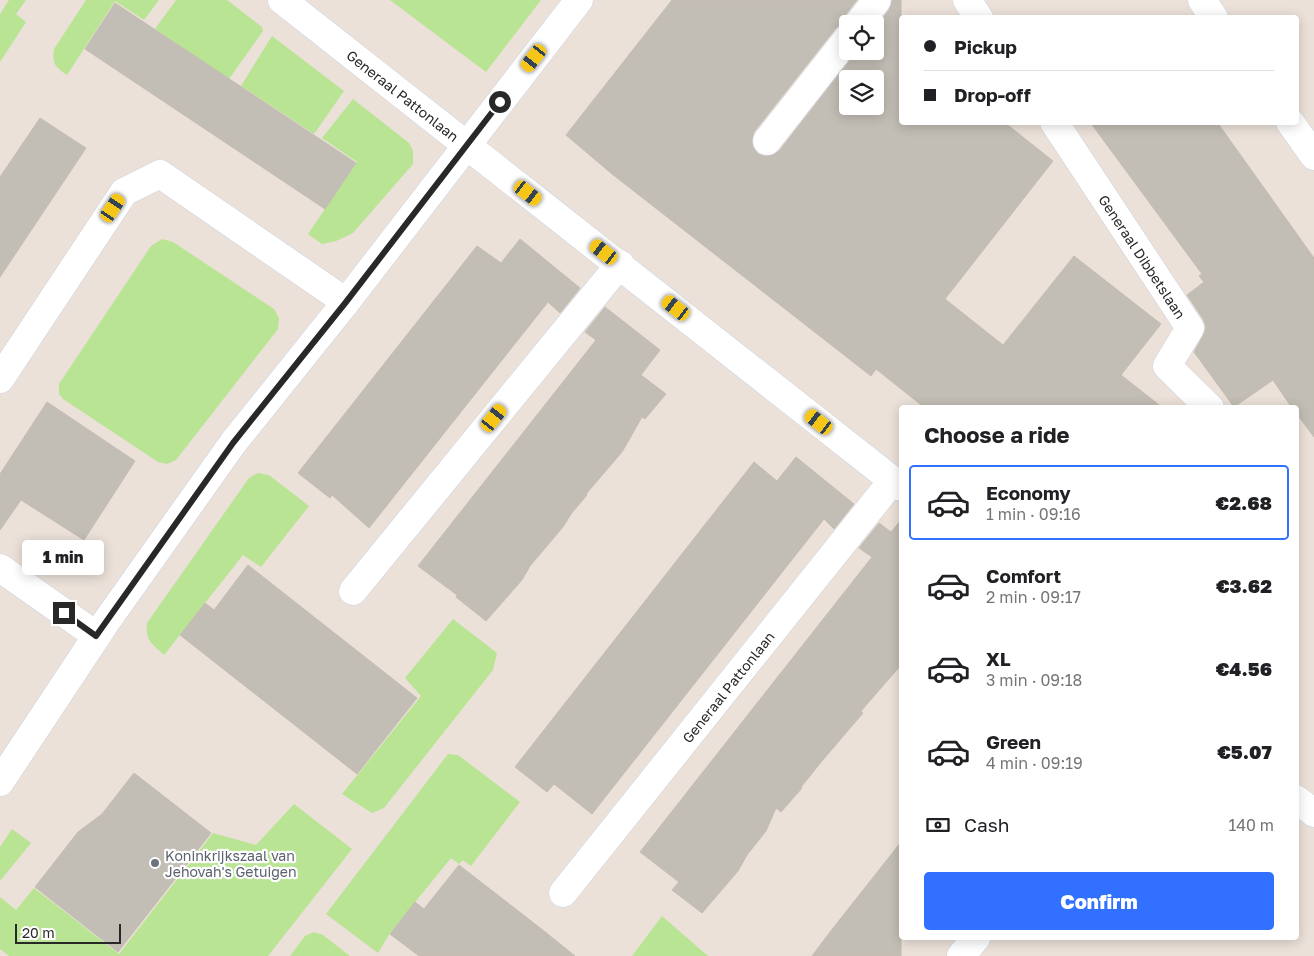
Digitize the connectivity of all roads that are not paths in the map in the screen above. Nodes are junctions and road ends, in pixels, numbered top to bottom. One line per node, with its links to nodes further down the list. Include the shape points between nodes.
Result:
1 (282, 0): 13 (street, Generaal Pattonlaan)
2 (579, 0): 13 (street)
3 (877, 0): 6 (street)
4 (966, 0): 7 (street)
5 (1202, 0): 8 (street)
6 (865, 15)
7 (977, 15)
8 (1212, 15)
9 (839, 49): 12 (street)
10 (1056, 125): 18 (street, Generaal Dibbetslaan, via 1190,328 1167,366)
11 (1292, 125): 14 (street)
12 (767, 141)
13 (467, 146): 15 (street, Generaal Pattonlaan); 16 (street)
14 (1314, 156)
15 (620, 264): 19 (street, Generaal Pattonlaan); 21 (street)
16 (346, 302): 17 (street, via 160,174 124,192); 22 (street, via 233,443)
17 (0, 379)
18 (1207, 405)
19 (897, 484): 26 (street, Generaal Pattonlaan)
20 (0, 568): 22 (street)
21 (353, 590)
22 (96, 636): 23 (street)
23 (0, 782)
24 (1299, 800): 25 (street)
25 (1314, 812)
26 (563, 893)
27 (974, 940): 28 (street)
28 (961, 956)

